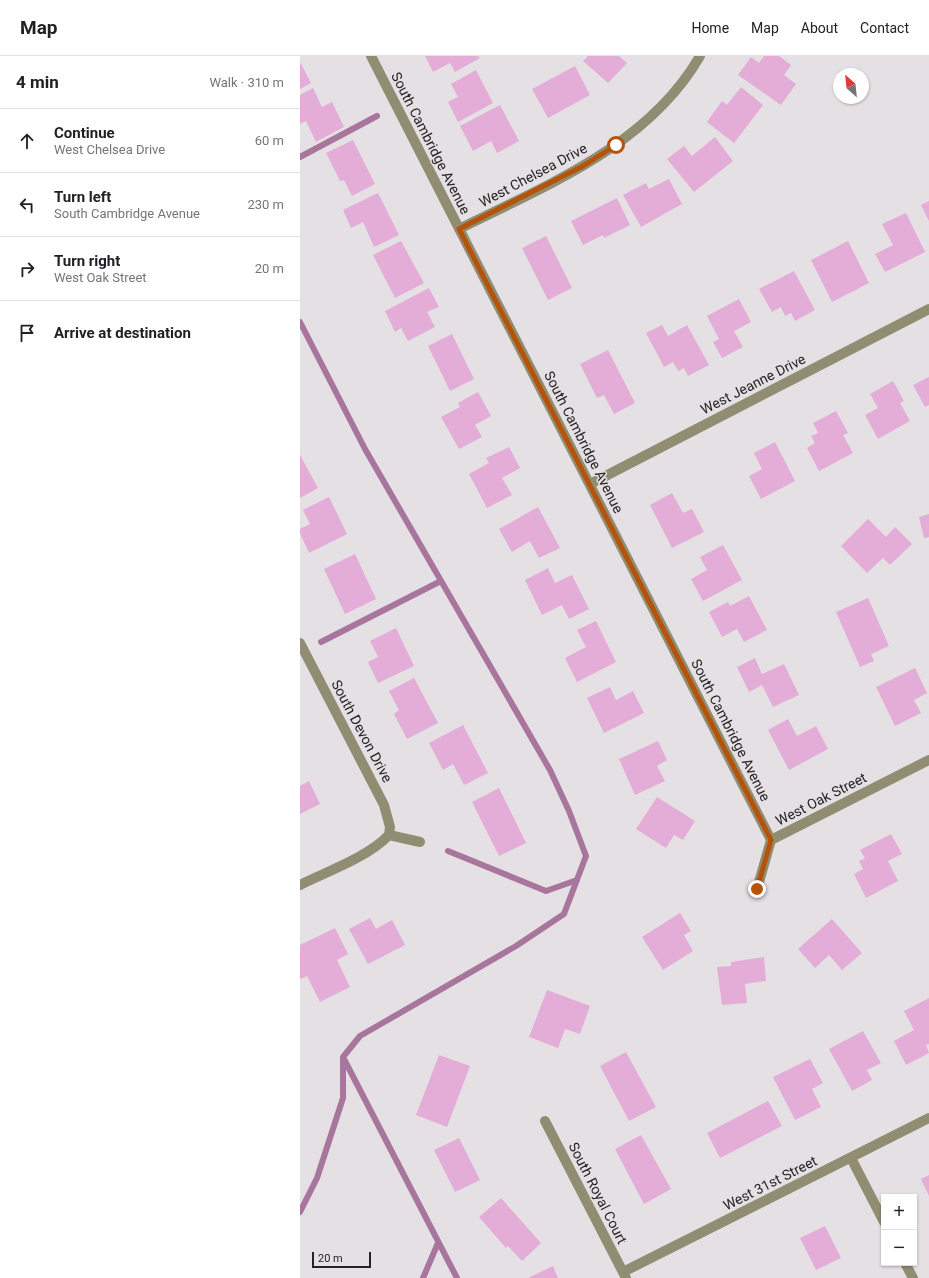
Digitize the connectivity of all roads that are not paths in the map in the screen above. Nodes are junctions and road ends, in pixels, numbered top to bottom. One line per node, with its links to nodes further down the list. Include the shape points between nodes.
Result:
1 (371, 56): 3 (street, South Cambridge Avenue)
2 (700, 56): 3 (street, West Chelsea Drive, via 691,72 668,99 616,145 583,166)
3 (459, 229): 5 (street, South Cambridge Avenue)
4 (929, 309): 5 (street, West Jeanne Drive)
5 (590, 484): 9 (street, South Cambridge Avenue)
6 (300, 643): 8 (street, South Devon Drive, via 384,805 390,827)
7 (929, 760): 9 (street, West Oak Street)
8 (389, 835): 10 (street); 11 (street, via 370,850)
9 (771, 840): 12 (street, West Oak Street)
10 (420, 842)
11 (300, 885)
12 (757, 889)
13 (929, 1118): 15 (street, West 31st Street)
14 (545, 1121): 18 (street, South Royal Court)
15 (851, 1158): 16 (street); 18 (street, West 31st Street)
16 (881, 1216)
17 (907, 1266): 19 (street)
18 (625, 1275)
19 (913, 1278)

